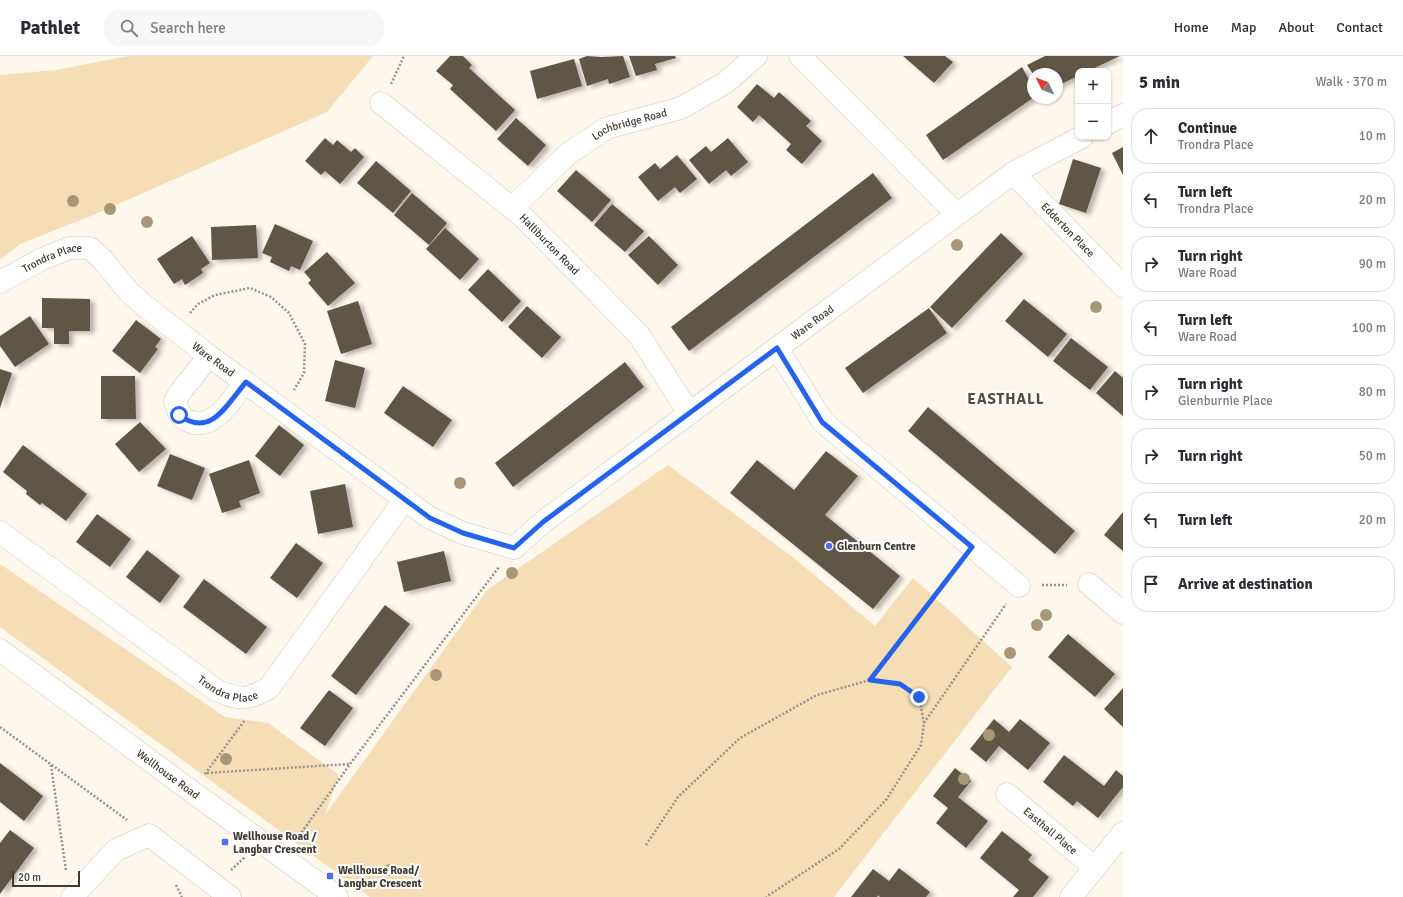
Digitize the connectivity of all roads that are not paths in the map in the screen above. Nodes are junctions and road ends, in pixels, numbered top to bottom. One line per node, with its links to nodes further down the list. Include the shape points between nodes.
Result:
1 (756, 56): 8 (street, Lochbridge Road, via 725,83 681,108 607,128 569,153)
2 (800, 56): 9 (street)
3 (381, 103): 8 (street, Halliburton Road)
4 (1123, 115): 5 (street)
5 (1111, 121)
6 (1076, 140): 7 (street, Ware Road)
7 (1013, 174): 9 (street, Ware Road); 12 (street, Edderton Place)
8 (512, 208): 16 (street, Halliburton Road, via 639,335)
9 (957, 214): 13 (street, Ware Road)
10 (103, 260): 11 (street, Trondra Place, via 90,248 70,248); 14 (street, Ware Road, via 128,291)
11 (0, 282)
12 (1123, 286)
13 (777, 348): 16 (street, Ware Road); 20 (street, via 822,422)
14 (209, 356): 15 (street, Ware Road); 15 (street, via 176,401 179,415 186,420 198,424 218,416)
15 (246, 382): 17 (street, Ware Road)
16 (689, 412): 17 (street, Ware Road, via 543,522 514,548 463,533 430,518)
17 (405, 499): 18 (street, Trondra Place, via 269,688 254,697 235,698 216,690)
18 (0, 532)
19 (1089, 584): 21 (street)
20 (1019, 586)
21 (1123, 613)
22 (0, 650): 28 (street, Wellhouse Road)
23 (1007, 794): 25 (street, Easthall Place)
24 (1123, 833): 25 (street)
25 (1095, 868): 29 (street)
26 (223, 892): 27 (street, via 149,835 116,850)
27 (72, 897)
28 (337, 897)
29 (1071, 897)

